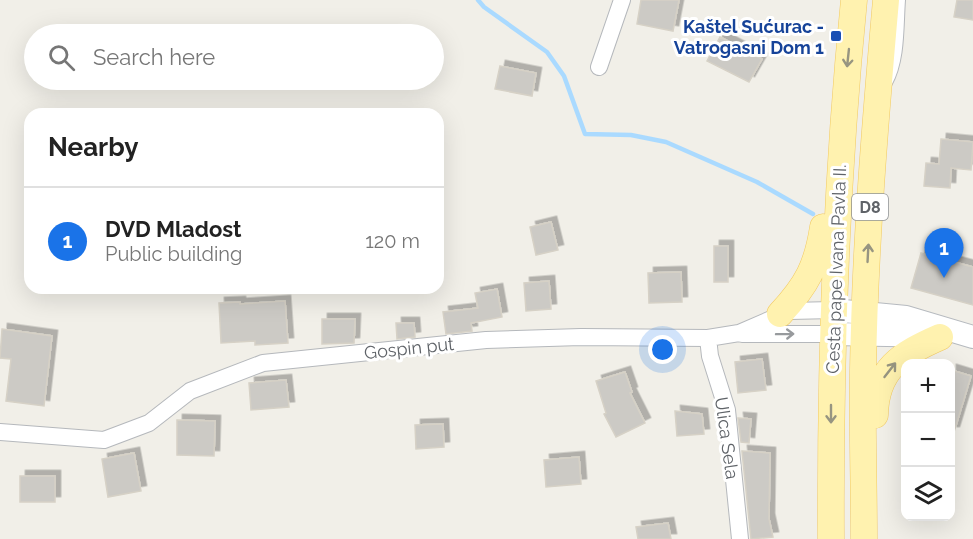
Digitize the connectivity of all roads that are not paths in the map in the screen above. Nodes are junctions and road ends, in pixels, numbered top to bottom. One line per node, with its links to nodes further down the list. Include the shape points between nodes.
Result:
1 (622, 0): 5 (street)
2 (854, 0): 7 (main road, Cesta pape Ivana Pavla II. / D8, one-way to 7)
3 (886, 0): 6 (main road, Cesta pape Ivana Pavla II. / D8)
4 (901, 0): 6 (lane, via 892,75)
5 (599, 67)
6 (877, 102): 10 (main road, Cesta pape Ivana Pavla II. / D8, one-way to 6)
7 (838, 195): 8 (main road, via 824,216 816,263 795,298); 9 (main road, Cesta pape Ivana Pavla II. / D8)
8 (780, 314): 9 (street, Gospin put, via 790,311); 11 (street, Gospin put)
9 (832, 322): 10 (street); 11 (street, one-way to 9); 18 (main road, Cesta pape Ivana Pavla II. / D8, one-way to 18)
10 (865, 323): 12 (street, via 906,317); 13 (street); 16 (main road, Cesta pape Ivana Pavla II. / D8)
11 (738, 333): 14 (street, Gospin put)
12 (970, 336): 13 (street)
13 (940, 337): 16 (main road, one-way to 13, via 873,459 875,402 881,381 905,354)
14 (708, 338): 15 (street, Gospin put, via 486,340 262,363 190,391 149,423 104,440); 17 (street, Ulica Sela, via 727,410)
15 (0, 432)
16 (864, 486): 19 (main road, Cesta pape Ivana Pavla II. / D8)
17 (740, 539)
18 (831, 539)
19 (864, 539)

